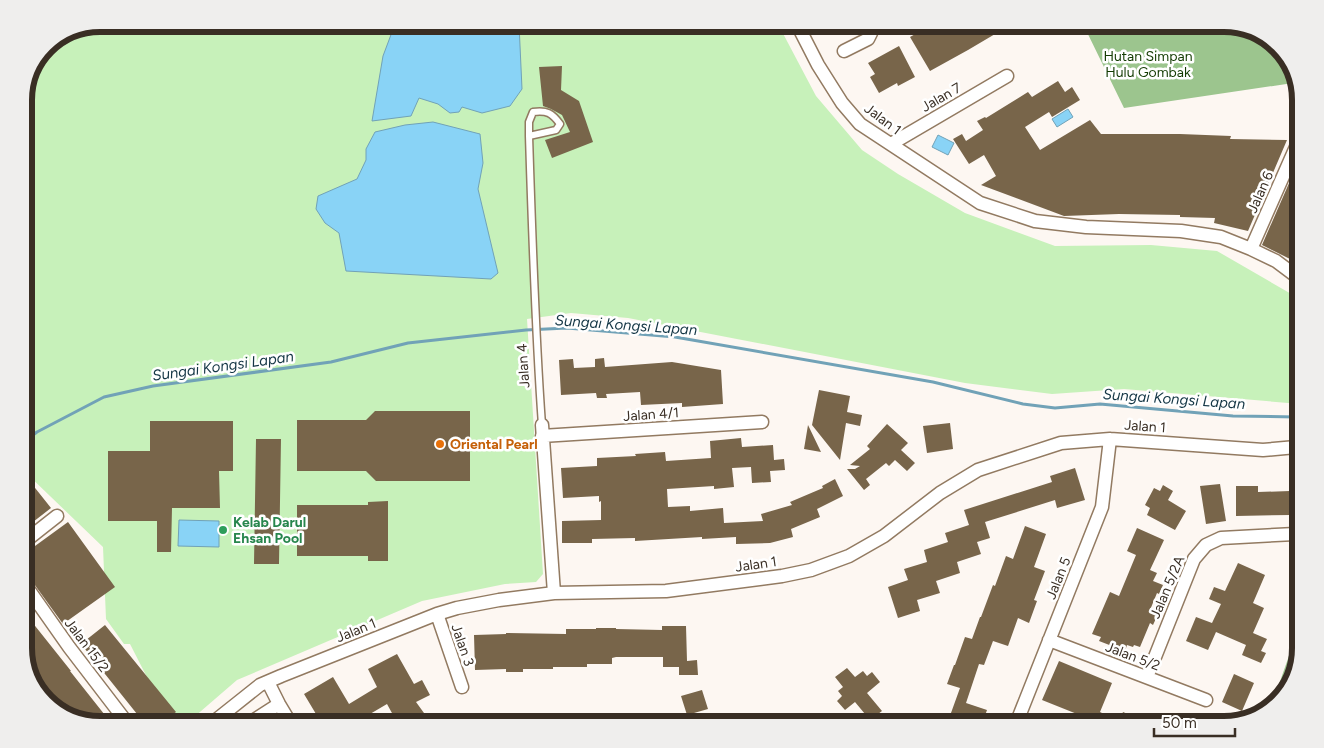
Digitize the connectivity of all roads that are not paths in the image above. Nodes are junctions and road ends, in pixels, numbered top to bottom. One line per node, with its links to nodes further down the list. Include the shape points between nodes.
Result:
1 (801, 32): 6 (street, Jalan 1, via 842,103 860,124)
2 (870, 32): 3 (street, via 868,38)
3 (844, 51)
4 (1007, 76): 6 (street, Jalan 7)
5 (529, 136): 5 (lane, Jalan 4, via 533,112 548,113 560,124 556,130); 11 (lane, Jalan 4)
6 (891, 144): 8 (street, Jalan 1, via 980,203 1035,221 1086,227 1181,231 1221,237)
7 (1291, 158): 8 (street, Jalan 6)
8 (1251, 249): 9 (street, Jalan 1)
9 (1291, 273)
10 (762, 422): 11 (street, Jalan 4/1)
11 (542, 430): 17 (street, Jalan 4)
12 (1110, 439): 13 (street, Jalan 1, via 1263,450); 17 (street, Jalan 1, via 1061,443 978,470 940,492 884,536 849,556 811,570 666,591); 20 (street, Jalan 5, via 1102,507)
13 (1292, 447)
14 (57, 516): 16 (street)
15 (1292, 534): 21 (street, Jalan 5/2A, via 1221,538 1206,544 1194,559)
16 (33, 535)
17 (554, 593): 19 (street, Jalan 1, via 499,600)
18 (33, 596): 26 (street, Jalan 15/2)
19 (437, 614): 22 (street, Jalan 1); 23 (street, Jalan 3)
20 (1050, 640): 21 (street, Jalan 5/2); 30 (street, Jalan 5)
21 (1146, 677): 24 (street, Jalan 5/2)
22 (268, 682): 25 (street); 27 (street, Jalan 1)
23 (462, 687)
24 (1206, 700)
25 (279, 704): 28 (street); 29 (street)
26 (122, 716)
27 (222, 716)
28 (260, 716)
29 (286, 716)
30 (1019, 716)

